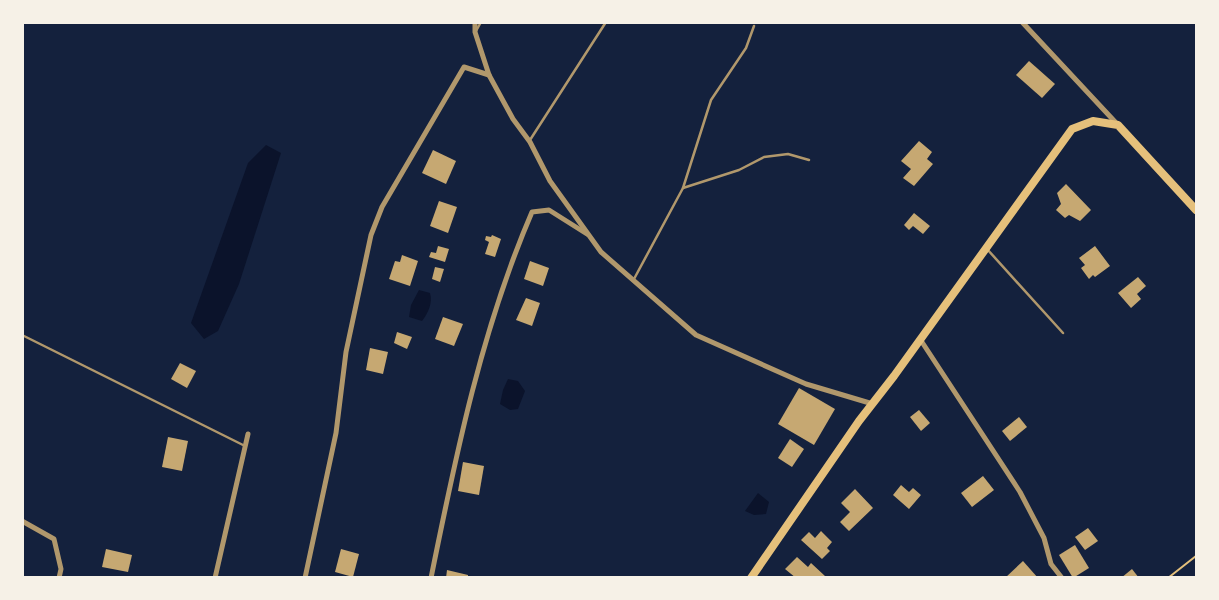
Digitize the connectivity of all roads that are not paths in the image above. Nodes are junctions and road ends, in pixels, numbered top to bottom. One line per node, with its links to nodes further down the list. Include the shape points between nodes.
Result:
1 (475, 22): 6 (street)
2 (481, 22): 6 (lane)
3 (606, 22): 9 (lane)
4 (1022, 22): 8 (street)
5 (754, 26): 11 (lane, via 746,48 711,100)
6 (475, 32): 7 (street)
7 (489, 75): 9 (street); 25 (street, via 464,67 390,192 371,235 346,352 336,433)
8 (1118, 125): 12 (main road); 14 (main road, via 1094,121 1072,129)
9 (530, 142): 13 (street, via 550,181)
10 (808, 160): 11 (lane, via 788,154 764,157 739,170)
11 (683, 188): 15 (lane)
12 (1196, 210)
13 (589, 235): 15 (street, via 601,252); 26 (street, via 549,210 532,212 517,247 466,416)
14 (986, 247): 16 (lane); 18 (main road)
15 (634, 281): 19 (street, via 696,335 806,384)
16 (1063, 333)
17 (22, 335): 21 (lane)
18 (920, 339): 19 (main road); 28 (street, via 1020,492 1044,538 1051,564)
19 (874, 404): 27 (main road)
20 (248, 434): 21 (street)
21 (245, 446): 24 (street)
22 (22, 521): 23 (street, via 54,539 61,569)
23 (59, 578)
24 (215, 578)
25 (305, 578)
26 (431, 578)
27 (751, 578)
28 (1062, 578)

